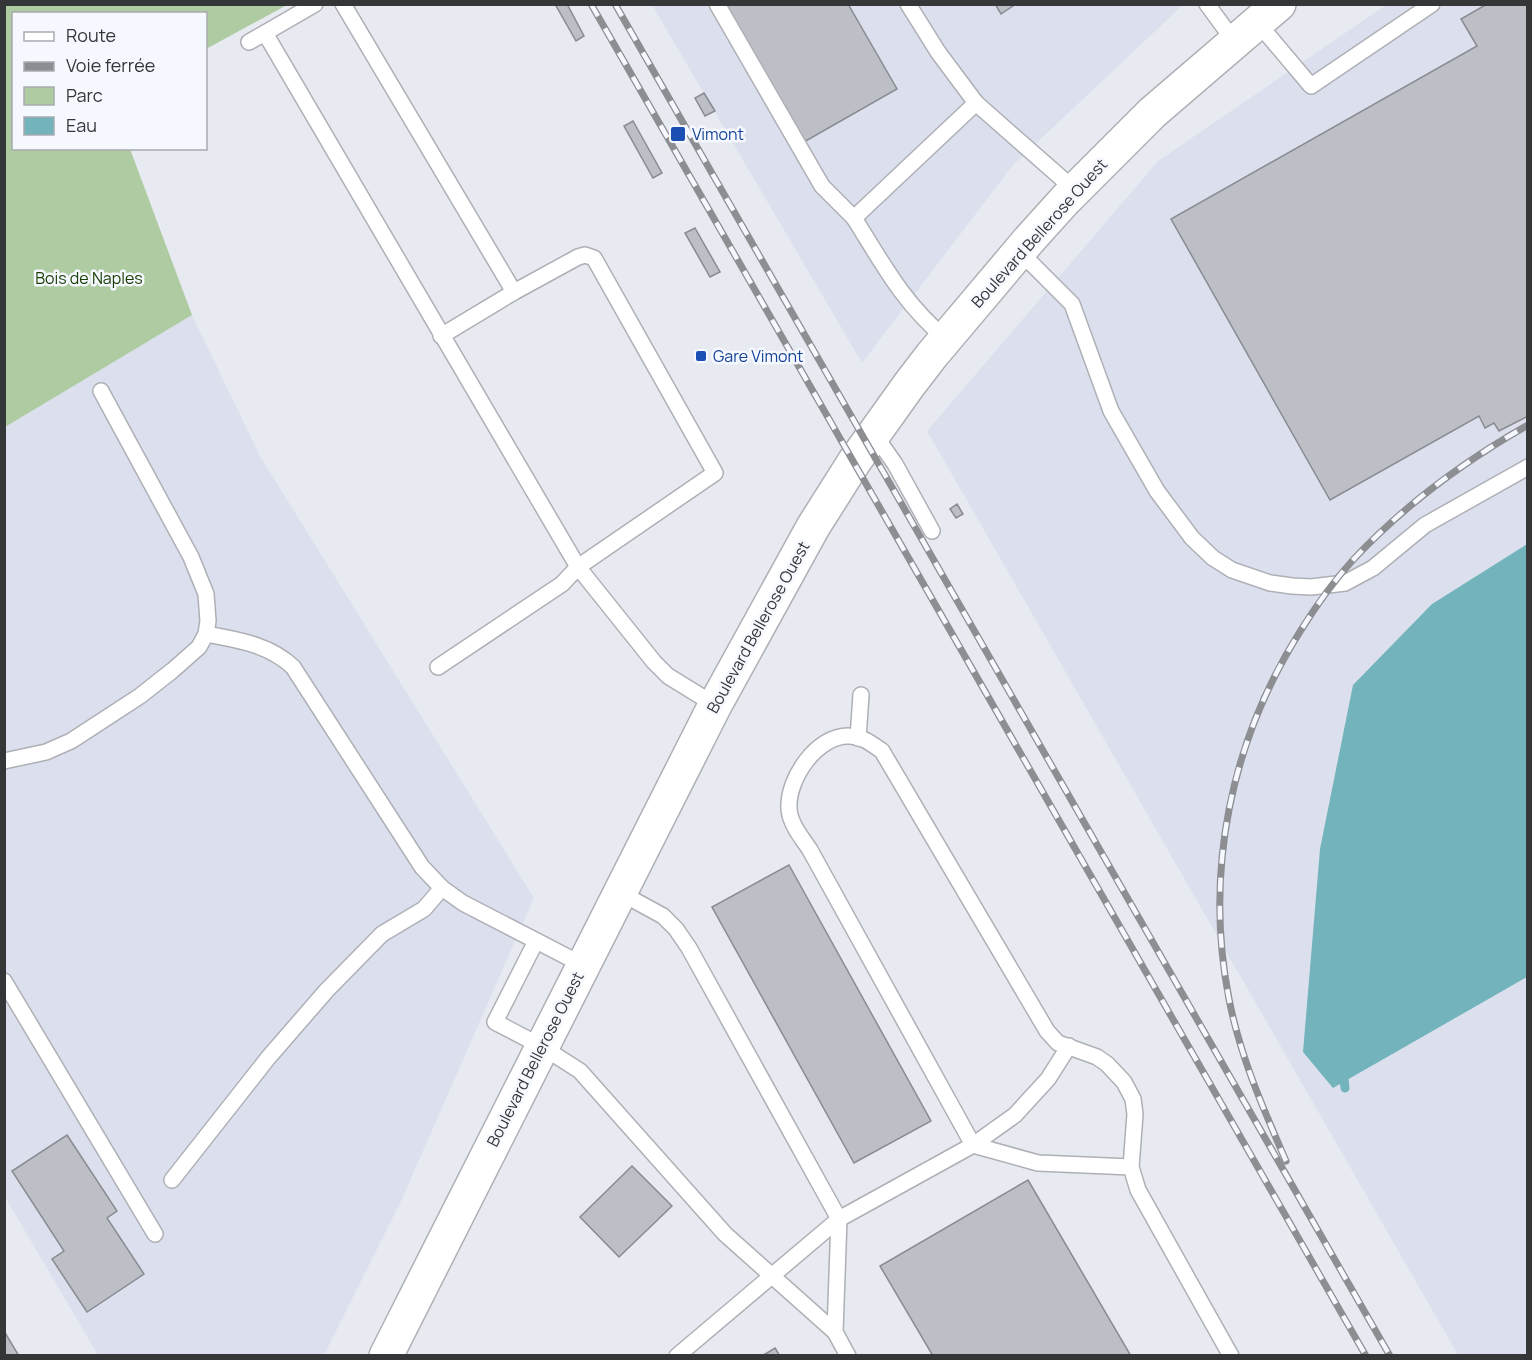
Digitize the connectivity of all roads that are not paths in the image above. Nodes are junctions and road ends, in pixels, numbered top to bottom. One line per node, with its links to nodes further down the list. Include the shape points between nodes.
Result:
1 (315, 4): 8 (lane)
2 (343, 4): 14 (lane)
3 (717, 4): 12 (lane, via 822,186)
4 (908, 4): 10 (lane)
5 (1207, 4): 7 (lane)
6 (1432, 4): 7 (lane, via 1311,86)
7 (1257, 23): 11 (street, Boulevard Bellerose Ouest, via 1152,113)
8 (265, 33): 9 (lane); 15 (lane)
9 (249, 42)
10 (976, 103): 11 (lane); 12 (lane)
11 (1075, 190): 13 (street, Boulevard Bellerose Ouest)
12 (854, 218): 16 (lane, via 904,297)
13 (1019, 251): 16 (street, Boulevard Bellerose Ouest); 19 (lane, via 1072,304 1111,411 1175,519 1213,558 1232,570 1270,583 1311,587 1345,583 1373,568 1425,525)
14 (514, 292): 15 (lane); 21 (lane, via 578,257 594,258 715,473)
15 (441, 336): 21 (lane)
16 (946, 339): 18 (street, Boulevard Bellerose Ouest)
17 (101, 391): 22 (lane, via 191,557 206,594)
18 (874, 434): 20 (lane); 25 (street, Boulevard Bellerose Ouest, via 813,528)
19 (1527, 467)
20 (932, 531)
21 (578, 567): 23 (lane, via 562,584); 25 (lane, via 654,662 676,682)
22 (206, 634): 27 (lane, via 199,647 173,670 71,741 46,752); 28 (lane, via 260,646 293,667 422,867)
23 (438, 667)
24 (861, 695): 26 (lane)
25 (715, 705): 29 (street, Boulevard Bellerose Ouest)
26 (858, 738): 34 (lane, via 882,751 1047,1031 1058,1043); 35 (lane, via 834,738 807,760 789,793 789,811)
27 (4, 761)
28 (442, 888): 30 (lane); 37 (lane, via 424,909 382,934 327,990)
29 (620, 892): 31 (street, Boulevard Bellerose Ouest); 38 (lane, via 663,916 689,948)
30 (537, 941): 31 (lane); 33 (lane, via 495,1022)
31 (583, 964): 33 (street, Boulevard Bellerose Ouest)
32 (4, 981): 39 (lane)
33 (541, 1046): 40 (lane, via 580,1071 725,1234); 42 (street, Boulevard Bellerose Ouest)
34 (1069, 1046): 35 (lane, via 1048,1079 1015,1115); 36 (lane, via 1107,1064 1133,1099)
35 (973, 1145): 36 (lane, via 1038,1163); 38 (lane)
36 (1131, 1167): 45 (lane, via 1138,1190)
37 (172, 1180)
38 (839, 1219): 40 (lane); 41 (lane)
39 (155, 1234)
40 (771, 1276): 41 (lane); 43 (lane)
41 (835, 1332): 44 (lane)
42 (386, 1356)
43 (677, 1356)
44 (848, 1356)
45 (1231, 1356)

